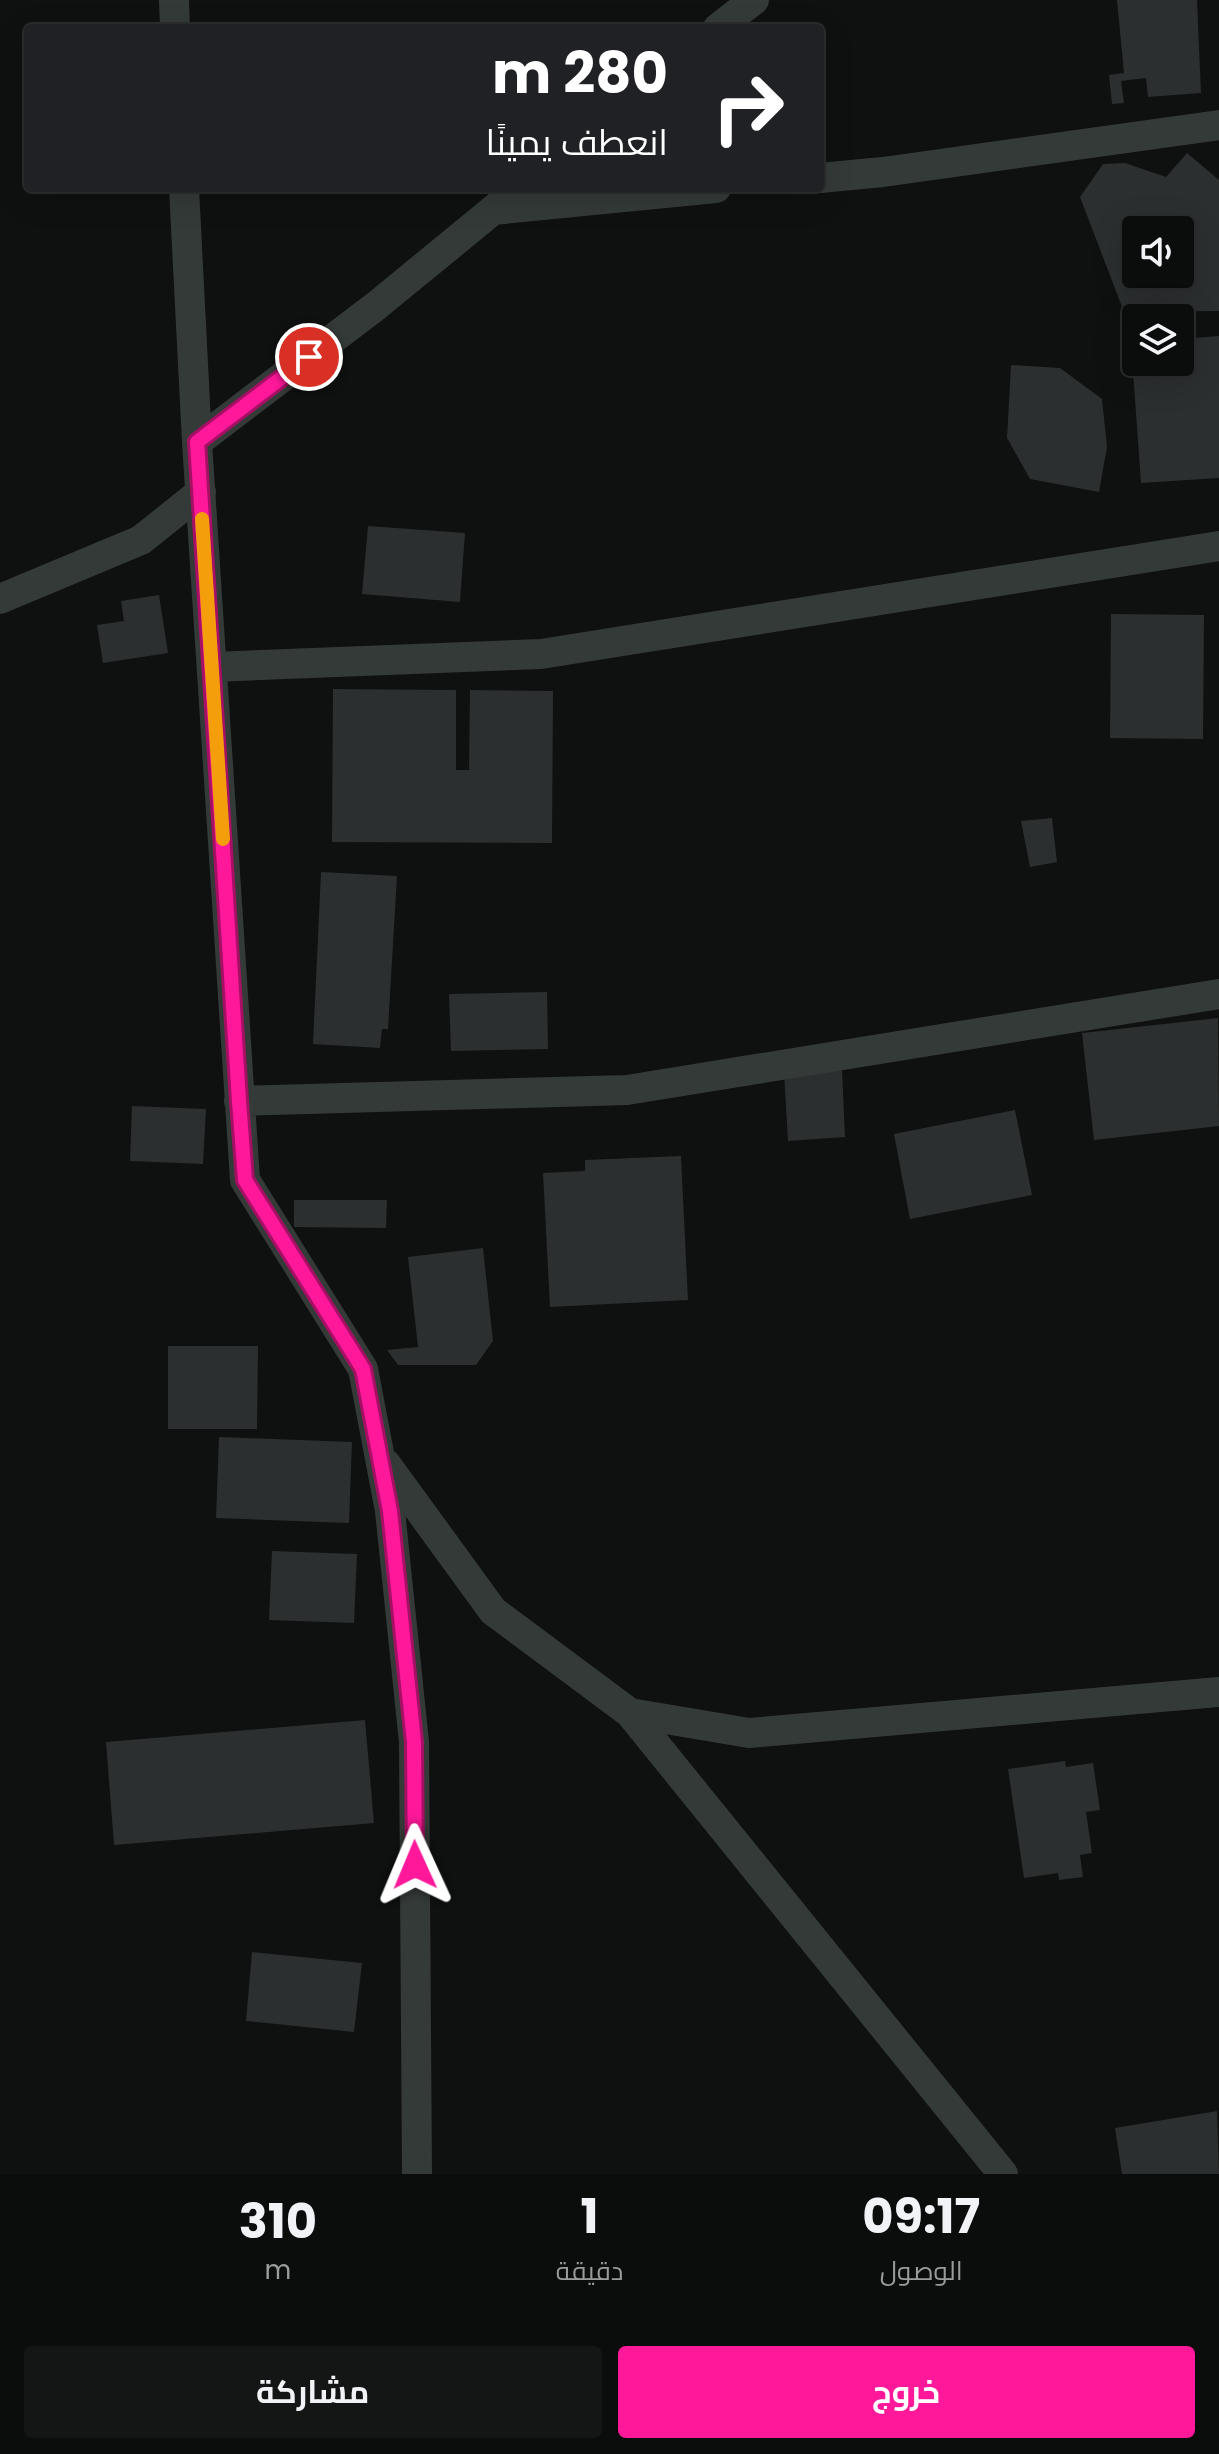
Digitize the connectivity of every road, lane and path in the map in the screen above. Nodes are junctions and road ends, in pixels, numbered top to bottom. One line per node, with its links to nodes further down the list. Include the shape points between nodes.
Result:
1 (174, 0): 3 (street)
2 (754, 0): 4 (street)
3 (175, 24)
4 (723, 24)
5 (1219, 125): 6 (street)
6 (824, 178)
7 (184, 192): 11 (street)
8 (515, 192): 10 (street)
9 (675, 192): 10 (street)
10 (493, 210): 11 (street)
11 (197, 442): 12 (street)
12 (201, 492): 14 (street, via 141,540); 15 (street)
13 (1219, 546): 15 (street, via 541,654)
14 (0, 599)
15 (212, 667): 17 (street)
16 (1219, 994): 17 (street, via 627,1090)
17 (239, 1101): 18 (street, via 245,1180 363,1369)
18 (379, 1454): 20 (street, via 493,1611); 21 (street, via 390,1511 414,1742)
19 (1219, 1692): 20 (street, via 749,1733)
20 (630, 1713): 22 (street)
21 (417, 2174)
22 (1003, 2174)

